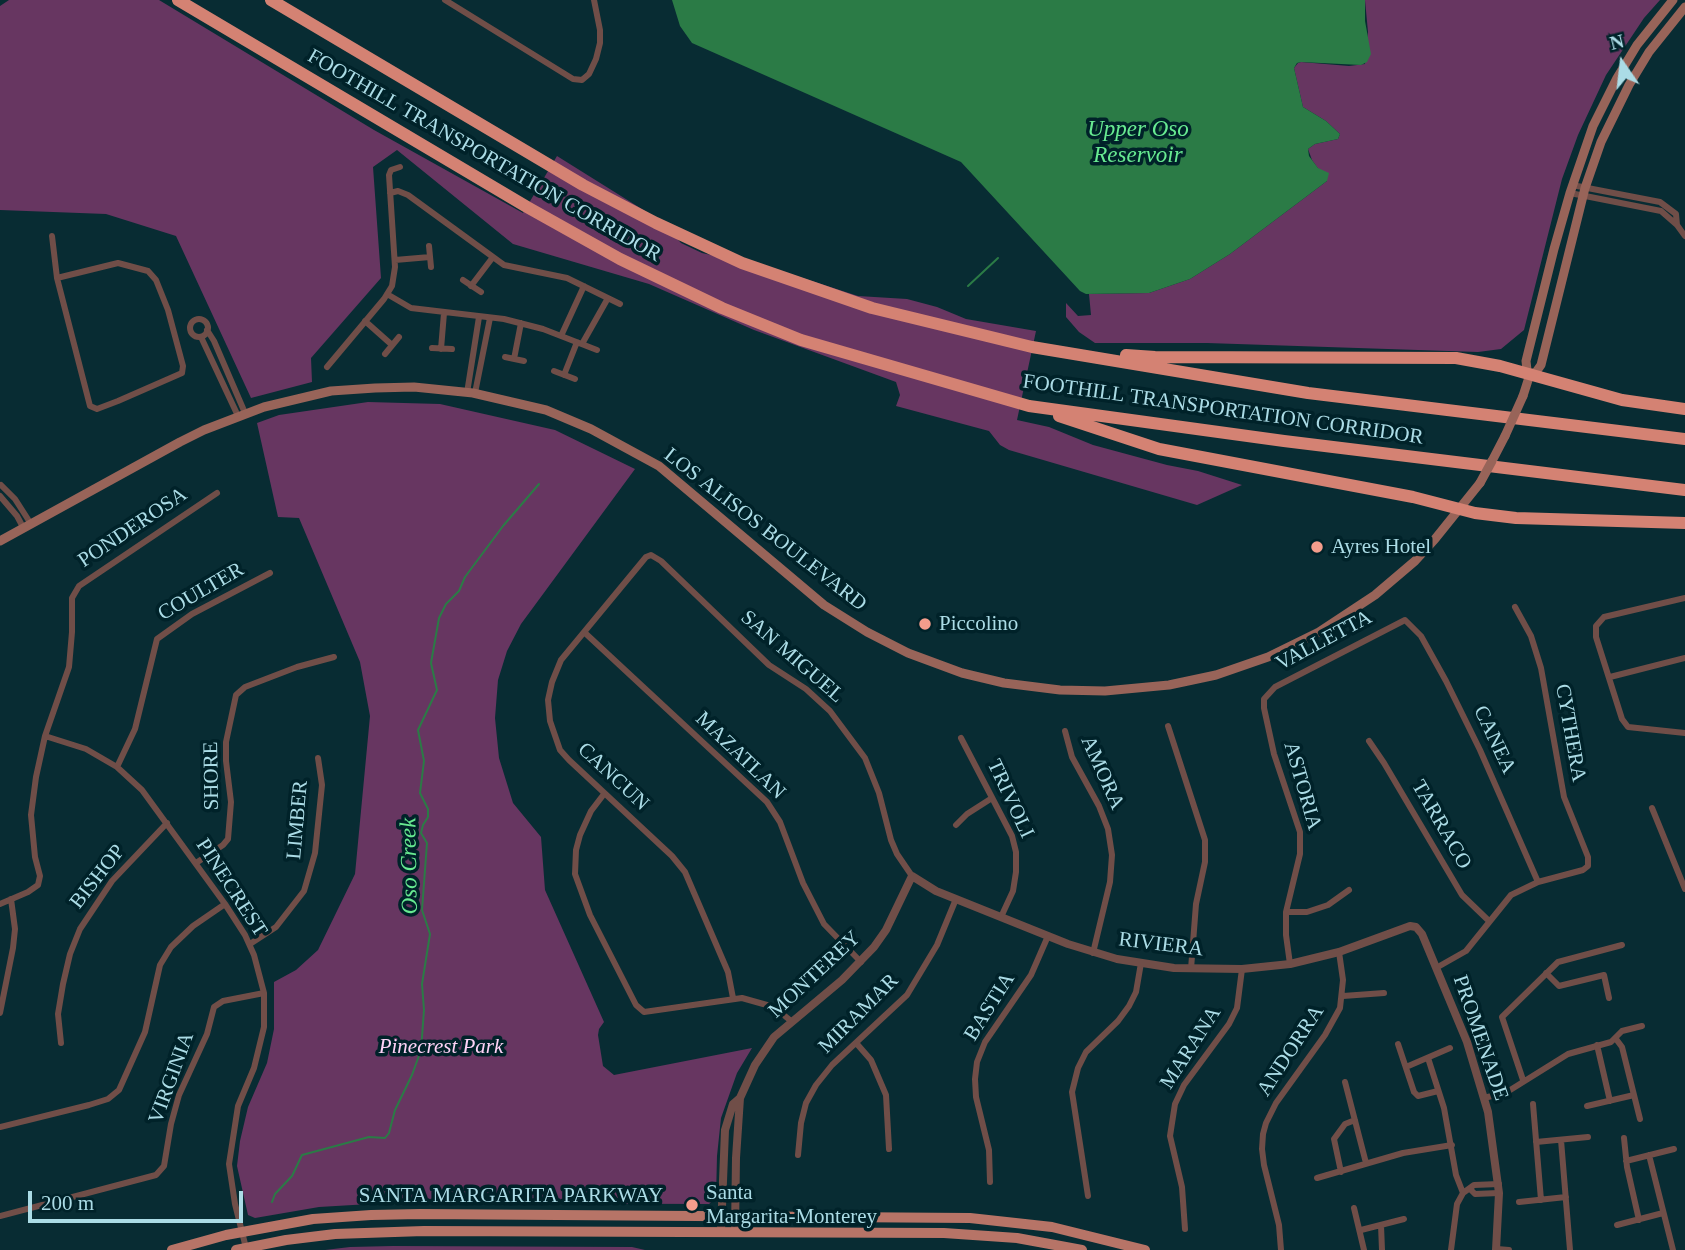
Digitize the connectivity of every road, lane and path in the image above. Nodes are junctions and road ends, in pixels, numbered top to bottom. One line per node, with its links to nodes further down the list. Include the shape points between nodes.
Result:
1 (178, 0): 55 (highway, FOOTHILL TRANSPORTATION CORRIDOR, via 527,207 687,292 758,323 860,358)
2 (271, 0): 45 (highway, FOOTHILL TRANSPORTATION CORRIDOR, via 551,166 742,263 933,325)
3 (445, 0): 4 (street, via 573,79 582,80 589,74 600,43)
4 (594, 0)
5 (1673, 0): 8 (main road, LOS ALISOS BOULEVARD, via 1616,78)
6 (1685, 7): 9 (main road, LOS ALISOS BOULEVARD, via 1629,85 1601,142)
7 (400, 167): 10 (street, via 389,175)
8 (1571, 189): 9 (street); 51 (main road, LOS ALISOS BOULEVARD, via 1526,361)
9 (1584, 192): 12 (street, via 1661,211); 51 (main road, LOS ALISOS BOULEVARD, via 1541,365)
10 (390, 193): 15 (street, via 408,195); 16 (street)
11 (52, 236): 18 (street)
12 (1685, 236)
13 (429, 246): 14 (street)
14 (430, 257): 16 (street); 17 (street)
15 (493, 257): 20 (street); 21 (street, via 504,265)
16 (395, 260): 23 (street)
17 (431, 267)
18 (57, 278): 32 (street, via 111,264 141,267 156,280); 37 (street, via 92,408 180,374 184,369)
19 (463, 280): 20 (street)
20 (471, 286): 22 (street)
21 (584, 286): 24 (street); 35 (street)
22 (481, 292)
23 (387, 294): 26 (street, via 411,308); 29 (street)
24 (608, 298): 25 (street); 38 (street)
25 (620, 304)
26 (444, 313): 27 (street); 41 (street)
27 (479, 317): 28 (street); 54 (street)
28 (489, 318): 30 (street); 54 (street)
29 (366, 321): 39 (street); 49 (street)
30 (521, 323): 35 (street); 47 (street)
31 (190, 324): 32 (street); 33 (street, via 203,320); 34 (street, via 190,331)
32 (173, 329): 37 (street)
33 (207, 330): 34 (street); 57 (street)
34 (197, 336): 37 (street); 57 (street)
35 (561, 336): 38 (street)
36 (399, 337): 39 (street)
37 (176, 341)
38 (579, 343): 43 (street); 52 (street)
39 (392, 345): 44 (street)
40 (432, 348): 41 (street)
41 (441, 349): 42 (street)
42 (452, 349)
43 (597, 350)
44 (385, 354)
45 (1083, 355): 51 (highway, via 1436,357); 58 (highway, FOOTHILL TRANSPORTATION CORRIDOR, via 1308,393)
46 (505, 357): 47 (street)
47 (514, 359): 48 (street)
48 (524, 361)
49 (327, 367)
50 (554, 371): 52 (street)
51 (1530, 374): 56 (highway, via 1622,400); 63 (main road, LOS ALISOS BOULEVARD, bridge, via 1505,436)
52 (564, 375): 53 (street)
53 (575, 379)
54 (471, 393): 57 (main road, LOS ALISOS BOULEVARD, via 414,387 331,391); 63 (main road, LOS ALISOS BOULEVARD, via 546,410 659,466 824,606 889,644 974,676 1041,689 1151,688 1216,675 1268,657 1319,632 1375,595 1425,550)
55 (1029, 406): 60 (highway, FOOTHILL TRANSPORTATION CORRIDOR); 63 (highway, via 1159,449)
56 (1685, 409)
57 (242, 414): 65 (main road, LOS ALISOS BOULEVARD, via 180,442)
58 (1685, 439)
59 (0, 484): 65 (street, via 15,499)
60 (1685, 490)
61 (217, 493): 80 (street, PONDEROSA, via 79,586 72,597 69,667)
62 (0, 496): 65 (street)
63 (1460, 510): 64 (highway, via 1516,519)
64 (1685, 523)
65 (27, 526): 66 (main road, LOS ALISOS BOULEVARD)
66 (0, 541)
67 (656, 557): 72 (street, CANCUN, via 646,557); 91 (street, SAN MIGUEL, via 769,665 806,689 847,732 869,768 891,840)
68 (270, 573): 84 (street, COULTER, via 192,614 157,639 135,729)
69 (1685, 598): 75 (street, via 1604,617 1596,625)
70 (1515, 607): 92 (street, CYTHERA, via 1541,668 1564,797 1588,857 1583,870)
71 (1405, 620): 76 (street, VALLETTA, via 1275,687); 92 (street, CANEA, via 1421,636 1446,681)
72 (584, 632): 85 (street, CANCUN, via 556,672 548,710 560,750); 108 (street, MAZATLAN, via 767,802 824,924)
73 (334, 657): 90 (street, SHORE, via 245,687 236,695 226,742 232,802 228,839)
74 (1685, 658): 75 (street)
75 (1610, 677): 79 (street, via 1622,719 1629,727)
76 (1265, 699): 99 (street, ASTORIA, via 1274,754 1300,832 1300,854)
77 (1168, 726): 112 (street, via 1205,840)
78 (1065, 731): 107 (street, AMORA, via 1072,757 1100,806 1112,855)
79 (1685, 733)
80 (45, 736): 84 (street, PINECREST, via 86,748); 95 (street, PONDEROSA, via 31,815 40,876 38,885)
81 (961, 738): 86 (street, TRIVOLI)
82 (1369, 741): 101 (street, TARRACO, via 1462,895)
83 (318, 758): 104 (street, LIMBER, via 323,785 315,853 304,891 276,927)
84 (117, 767): 88 (street, PINECREST)
85 (604, 794): 118 (street, CANCUN, via 685,872 728,972); 118 (street, via 580,835 575,874 590,915 636,1004 644,1013)
86 (992, 799): 89 (street); 100 (street, TRIVOLI, via 1016,852 1013,891)
87 (1652, 808): 94 (street)
88 (167, 823): 90 (street, PINECREST); 124 (street, BISHOP, via 112,881 80,929 63,984 58,1014)
89 (956, 825)
90 (196, 863): 98 (street, PINECREST)
91 (912, 876): 96 (street, RIVIERA); 108 (street, MONTEREY, via 886,930)
92 (1538, 882): 101 (street, via 1511,895)
93 (1349, 890): 99 (street, via 1328,905)
94 (1685, 890)
95 (11, 899): 97 (street); 120 (street, via 15,929)
96 (956, 899): 100 (street, RIVIERA); 125 (street, MIRAMAR, via 937,945 907,995)
97 (0, 904)
98 (225, 904): 104 (street, PINECREST); 142 (street, via 193,926 160,965 145,1032 119,1090 89,1105)
99 (1286, 912): 110 (street, ASTORIA)
100 (1001, 917): 103 (street, RIVIERA)
101 (1489, 921): 111 (street, via 1466,951)
102 (1416, 927): 106 (street, RIVIERA); 111 (street, PROMENADE)
103 (1048, 936): 107 (street, RIVIERA); 158 (street, BASTIA, via 1031,975 985,1042 977,1062 976,1097 989,1150)
104 (250, 944): 115 (street, PINECREST)
105 (1622, 945): 114 (street, via 1558,962)
106 (1339, 952): 110 (street, RIVIERA); 117 (street, ANDORRA)
107 (1093, 953): 109 (street, RIVIERA)
108 (861, 962): 121 (street, MONTEREY)
109 (1141, 963): 112 (street, RIVIERA); 161 (street, via 1129,1006 1086,1052 1072,1092)
110 (1290, 964): 113 (street, RIVIERA)
111 (1436, 968): 136 (street, PROMENADE)
112 (1191, 969): 113 (street, RIVIERA)
113 (1242, 969): 174 (street, MARANA, via 1237,1008 1175,1104 1170,1136 1182,1187)
114 (1546, 973): 119 (street, via 1559,986 1604,975); 131 (street, via 1502,1017)
115 (264, 993): 169 (street, VIRGINIA, via 214,1007 179,1095 164,1166 156,1175); 176 (street, PINECREST, via 261,1046 238,1106 229,1164)
116 (1384, 993): 117 (street)
117 (1343, 996): 183 (street, ANDORRA, via 1333,1022 1266,1123 1262,1149)
118 (733, 998): 121 (street, via 766,1003)
119 (1609, 998)
120 (0, 1013)
121 (791, 1021): 135 (street, MONTEREY, via 755,1065)
122 (1642, 1026): 123 (street, via 1622,1031)
123 (1616, 1039): 127 (street); 134 (street)
124 (61, 1043)
125 (857, 1044): 150 (street, via 872,1060 887,1095); 153 (street, MIRAMAR, via 816,1084 806,1103)
126 (1398, 1044): 130 (street)
127 (1597, 1045): 131 (street, via 1567,1054); 137 (street)
128 (1450, 1048): 129 (street)
129 (1428, 1058): 130 (street); 133 (street)
130 (1406, 1068): 133 (street, via 1418,1096)
131 (1523, 1080): 136 (street, via 1507,1092)
132 (1345, 1082): 141 (street)
133 (1438, 1091): 149 (street)
134 (1634, 1095): 137 (street); 140 (street)
135 (740, 1098): 143 (street, MONTEREY, via 733,1104); 144 (street, MONTEREY)
136 (1484, 1098): 159 (street, PROMENADE)
137 (1610, 1101): 139 (street)
138 (1533, 1104): 148 (street)
139 (1587, 1106)
140 (1640, 1119)
141 (1354, 1120): 155 (street); 156 (street, via 1334,1139)
142 (0, 1127)
143 (725, 1130): 144 (street); 167 (street, MONTEREY)
144 (738, 1132): 168 (street, MONTEREY)
145 (1588, 1137): 147 (street)
146 (1624, 1138): 154 (street)
147 (1561, 1140): 148 (street); 162 (street)
148 (1536, 1142): 163 (street)
149 (1452, 1145): 155 (street); 160 (street)
150 (889, 1149)
151 (1674, 1149): 152 (street)
152 (1649, 1155): 154 (street); 166 (street)
153 (798, 1156)
154 (1626, 1161): 171 (street)
155 (1366, 1163): 156 (street)
156 (1340, 1172): 157 (street)
157 (1317, 1178)
158 (990, 1182)
159 (1499, 1189): 160 (street); 187 (street, PROMENADE)
160 (1463, 1193): 186 (street, via 1457,1204)
161 (1088, 1196)
162 (1566, 1197): 163 (street); 189 (street)
163 (1541, 1200): 164 (street)
164 (1520, 1202)
165 (1354, 1208): 175 (street)
166 (1663, 1213): 171 (street); 190 (street)
167 (722, 1215): 168 (main road, SANTA MARGARITA PARKWAY); 176 (main road, SANTA MARGARITA PARKWAY, via 372,1215); 177 (street, MONTEREY)
168 (735, 1215): 178 (street, MONTEREY); 182 (main road, SANTA MARGARITA PARKWAY, via 996,1219 1076,1232)
169 (0, 1216)
170 (1404, 1219): 172 (street)
171 (1639, 1220): 173 (street)
172 (1381, 1225): 175 (street); 185 (street)
173 (1617, 1225)
174 (1185, 1229)
175 (1361, 1230): 184 (street)
176 (242, 1231): 179 (street, PINECREST); 180 (main road, SANTA MARGARITA PARKWAY)
177 (721, 1232): 178 (main road, SANTA MARGARITA PARKWAY); 179 (main road, SANTA MARGARITA PARKWAY, via 359,1232)
178 (735, 1232): 181 (main road, SANTA MARGARITA PARKWAY, via 977,1234)
179 (241, 1249)
180 (172, 1250)
181 (1082, 1250)
182 (1145, 1250)
183 (1282, 1250)
184 (1364, 1250)
185 (1382, 1250)
186 (1451, 1250)
187 (1497, 1250): 188 (street)
188 (1509, 1250)
189 (1570, 1250)
190 (1672, 1250)

